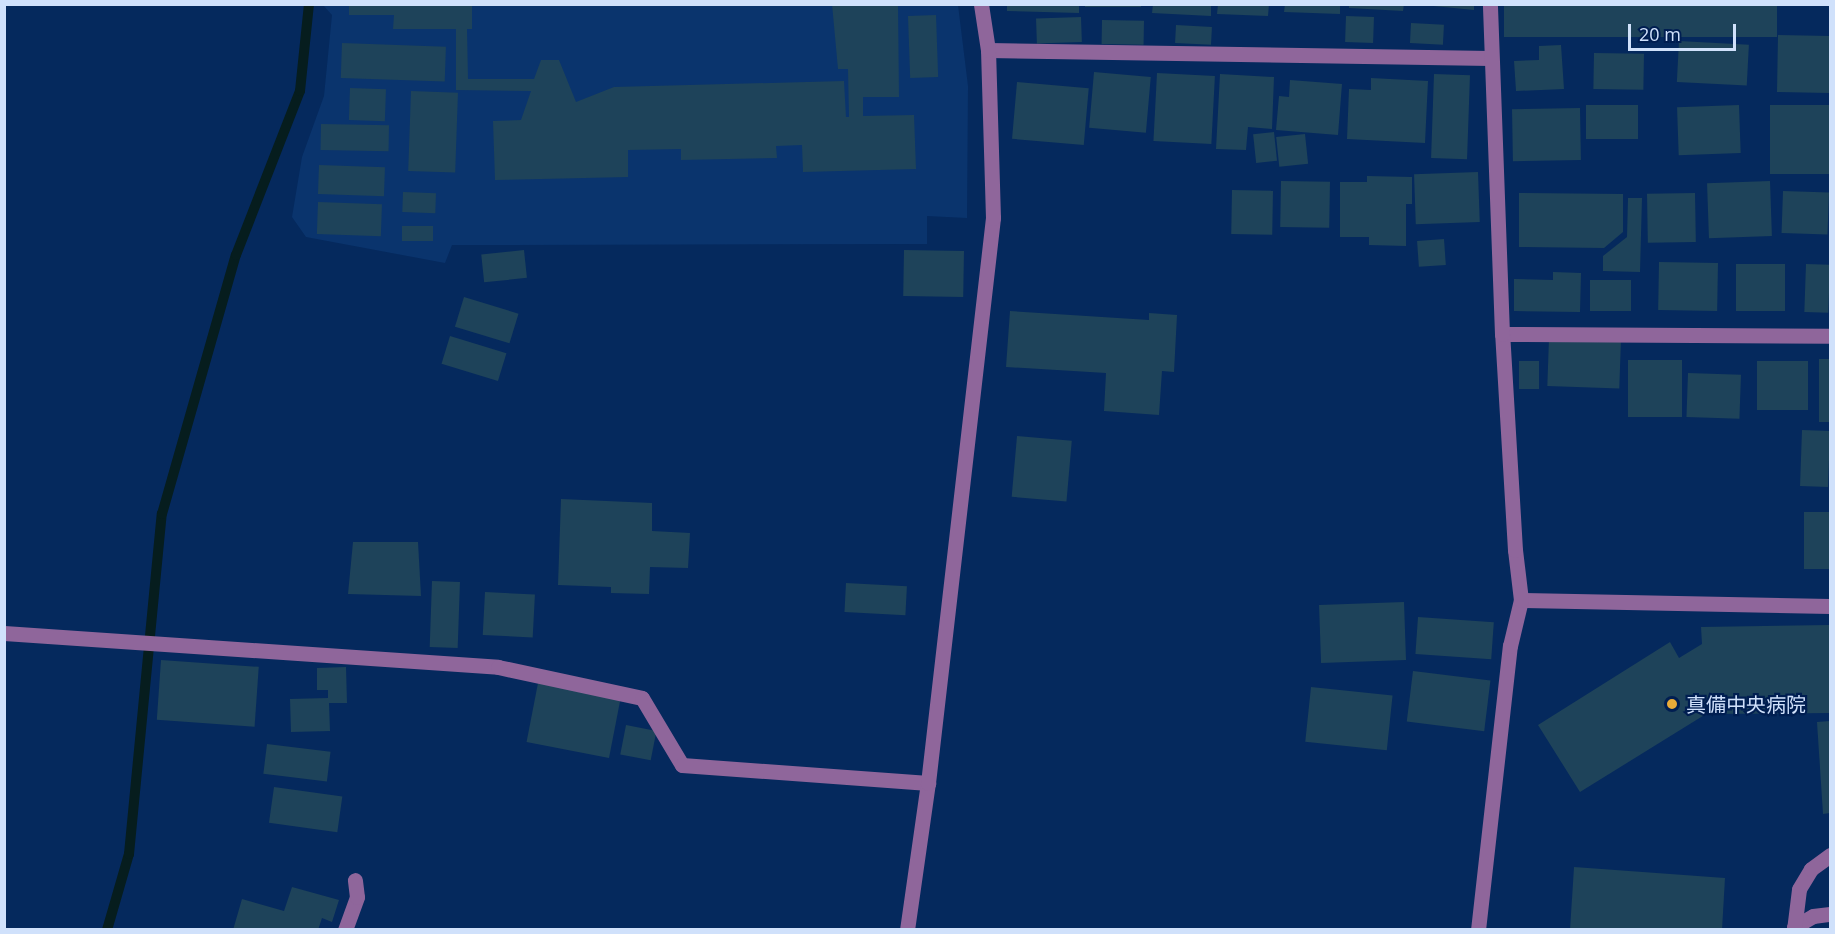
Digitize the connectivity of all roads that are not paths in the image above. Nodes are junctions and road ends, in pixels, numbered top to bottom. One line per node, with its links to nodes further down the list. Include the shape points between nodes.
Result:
1 (981, 4): 3 (street)
2 (1490, 4): 4 (street)
3 (988, 50): 4 (street); 10 (street, via 993,218)
4 (1490, 58): 5 (street)
5 (1502, 334): 6 (street); 7 (street)
6 (1830, 336)
7 (1521, 600): 8 (street); 17 (street, via 1510,646)
8 (1830, 606)
9 (4, 633): 10 (street, via 498,667 642,698 682,765)
10 (928, 783): 16 (street)
11 (1830, 855): 14 (street, via 1811,869 1799,889)
12 (355, 880): 15 (street, via 357,897)
13 (1830, 914): 14 (street, via 1813,916)
14 (1794, 928)
15 (345, 930)
16 (907, 930)
17 (1478, 930)

